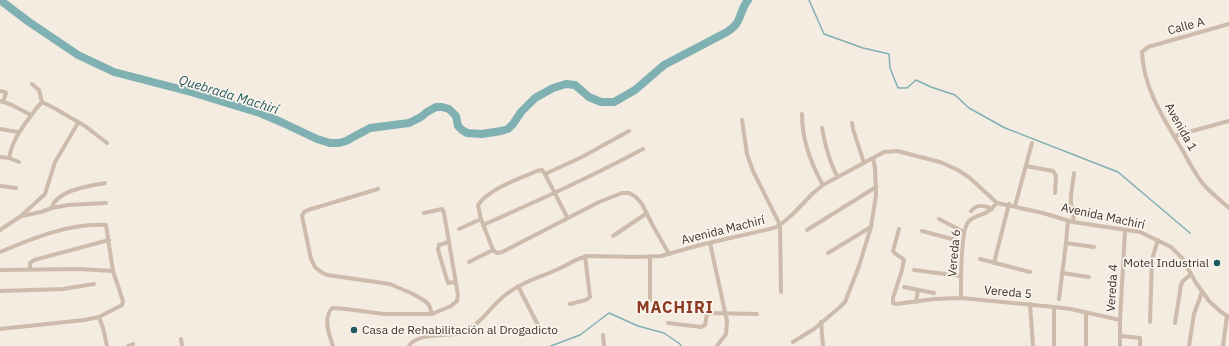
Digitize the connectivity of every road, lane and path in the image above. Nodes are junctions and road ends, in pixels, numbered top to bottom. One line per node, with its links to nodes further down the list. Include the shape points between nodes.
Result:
1 (1229, 24): 2 (street, Calle A)
2 (1148, 46): 17 (street, Avenida 1, via 1142,52 1142,62 1158,107)
3 (32, 84): 6 (street, via 39,90)
4 (0, 91): 5 (street, via 6,93)
5 (2, 102): 8 (street)
6 (42, 102): 8 (street); 11 (street)
7 (802, 114): 31 (street, via 806,143)
8 (31, 115): 16 (street)
9 (742, 120): 54 (street, via 747,154 753,171)
10 (1229, 121): 17 (street)
11 (78, 122): 18 (street); 48 (street, via 55,162 45,194)
12 (852, 123): 25 (street)
13 (822, 128): 29 (street, via 826,148)
14 (0, 129): 16 (street)
15 (629, 131): 28 (street)
16 (18, 132): 22 (street)
17 (1174, 136): 43 (street, Avenida 1, via 1201,181)
18 (106, 143)
19 (1032, 143): 26 (street)
20 (643, 149): 36 (street)
21 (0, 157): 22 (street)
22 (9, 158): 24 (street)
23 (873, 158): 25 (street, Avenida Machirí); 33 (street); 38 (street, Avenida Machirí, via 884,152 897,151 940,162 964,174)
24 (19, 162)
25 (864, 163): 29 (street, Avenida Machirí)
26 (1026, 166): 37 (street, via 1053,171 1056,176); 41 (street)
27 (1074, 173): 53 (street, via 1071,196)
28 (545, 174): 36 (street); 51 (street, via 542,170 537,171 490,193 478,205)
29 (837, 176): 31 (street, Avenida Machirí)
30 (105, 183): 42 (street, via 66,193 56,199)
31 (823, 185): 54 (street, Avenida Machirí)
32 (0, 186): 34 (street)
33 (876, 187): 56 (street); 60 (street)
34 (16, 188)
35 (378, 189): 107 (street, via 304,212 302,216 311,259 315,267 327,275 390,284 411,293 429,305)
36 (555, 193): 49 (street); 55 (street)
37 (1054, 193)
38 (997, 202): 40 (street, Avenida Machirí); 44 (street, Vereda 6)
39 (106, 203): 42 (street)
40 (1009, 204): 41 (street, Avenida Machirí); 80 (street)
41 (1015, 206): 52 (street, Avenida Machirí)
42 (52, 208): 48 (street)
43 (1229, 208)
44 (992, 209): 45 (street, via 979,206); 63 (street, Vereda 6, via 970,220)
45 (971, 211)
46 (424, 213): 67 (street, via 442,209)
47 (647, 213): 49 (street, via 636,197 622,193); 64 (street); 75 (street)
48 (21, 216): 59 (street)
49 (567, 217): 72 (street, via 538,235 502,252 497,253)
50 (939, 219): 63 (street)
51 (481, 220): 55 (street); 57 (street)
52 (1068, 221): 53 (street, Avenida Machirí); 70 (street)
53 (1073, 222): 62 (street, Avenida Machirí)
54 (780, 224): 69 (street, Avenida Machirí); 96 (street)
55 (483, 225): 72 (street)
56 (871, 227): 74 (street); 113 (street, via 845,302)
57 (459, 229)
58 (899, 229): 102 (street, Vereda 5, via 893,251 904,260 893,303)
59 (0, 230)
60 (807, 230)
61 (922, 230): 68 (street)
62 (1125, 231): 66 (street, Avenida Machirí, via 1140,232); 112 (street, Vereda 4)
63 (964, 232): 68 (street, Vereda 6)
64 (613, 236)
65 (108, 240): 73 (street, via 106,224 96,224 68,228); 81 (street, via 34,260 30,263); 84 (street)
66 (1158, 240): 87 (street, Avenida Machirí, via 1180,255); 114 (street, via 1152,259)
67 (449, 242): 90 (street); 90 (street, via 439,245 438,250 448,283)
68 (963, 242): 88 (street, Vereda 6)
69 (710, 243): 75 (street, Avenida Machirí); 108 (street)
70 (1066, 243): 71 (street); 86 (street)
71 (1094, 246)
72 (493, 250): 79 (street)
73 (0, 252)
74 (828, 253)
75 (669, 254): 77 (street, Avenida Machirí)
76 (585, 256): 77 (street, Avenida Machirí); 92 (street, Avenida Machirí); 103 (street, via 590,297)
77 (650, 257): 101 (street)
78 (980, 259): 80 (street)
79 (469, 262)
80 (994, 263): 85 (street)
81 (30, 269): 82 (street); 84 (street)
82 (0, 270)
83 (914, 270): 88 (street)
84 (113, 271): 111 (street, via 123,304)
85 (1030, 272)
86 (1062, 273): 89 (street); 100 (street)
87 (1191, 274): 97 (street, Avenida Machirí); 116 (street, via 1181,285)
88 (961, 276): 99 (street, Vereda 6)
89 (1089, 277)
90 (456, 282): 107 (street, via 457,301)
91 (94, 284): 95 (street, via 63,289)
92 (518, 286): 117 (street); 128 (street, Avenida Machirí, via 472,328 457,334 421,338 414,340)
93 (904, 288): 94 (street)
94 (918, 290): 98 (street); 102 (street)
95 (0, 291)
96 (781, 292)
97 (1202, 292): 110 (street, Avenida Machirí, via 1215,307); 137 (street, via 1194,314)
98 (934, 293)
99 (962, 298): 102 (street, Vereda 5); 104 (street, Vereda 5)
100 (1058, 299)
101 (650, 300)
102 (916, 302)
103 (570, 304)
104 (1030, 304): 105 (street, Vereda 5); 132 (street)
105 (1054, 307): 106 (street, Vereda 5); 133 (street)
106 (1086, 313): 112 (street, Vereda 5); 134 (street)
107 (432, 314): 127 (street, via 384,314 332,308 327,318)
108 (725, 314): 109 (street); 115 (street, via 707,314 705,325 701,327); 130 (street, via 726,334)
109 (757, 314)
110 (1228, 316): 138 (street)
111 (99, 317): 118 (street); 124 (street)
112 (1120, 320): 120 (street, Vereda 4)
113 (821, 322): 122 (street); 131 (street)
114 (1150, 322)
115 (668, 323)
116 (1175, 323)
117 (539, 327)
118 (0, 329)
119 (603, 335): 129 (street)
120 (1120, 336): 135 (street, Vereda 4); 136 (street, via 1140,338)
121 (181, 339): 126 (street)
122 (793, 342)
123 (134, 344): 125 (street)
124 (106, 346)
125 (128, 346)
126 (182, 346)
127 (333, 346)
128 (409, 346)
129 (604, 346)
130 (717, 346)
131 (823, 346)
132 (1032, 346)
133 (1054, 346)
134 (1086, 346)
135 (1120, 346)
136 (1140, 346)
137 (1190, 346)
138 (1223, 346)

